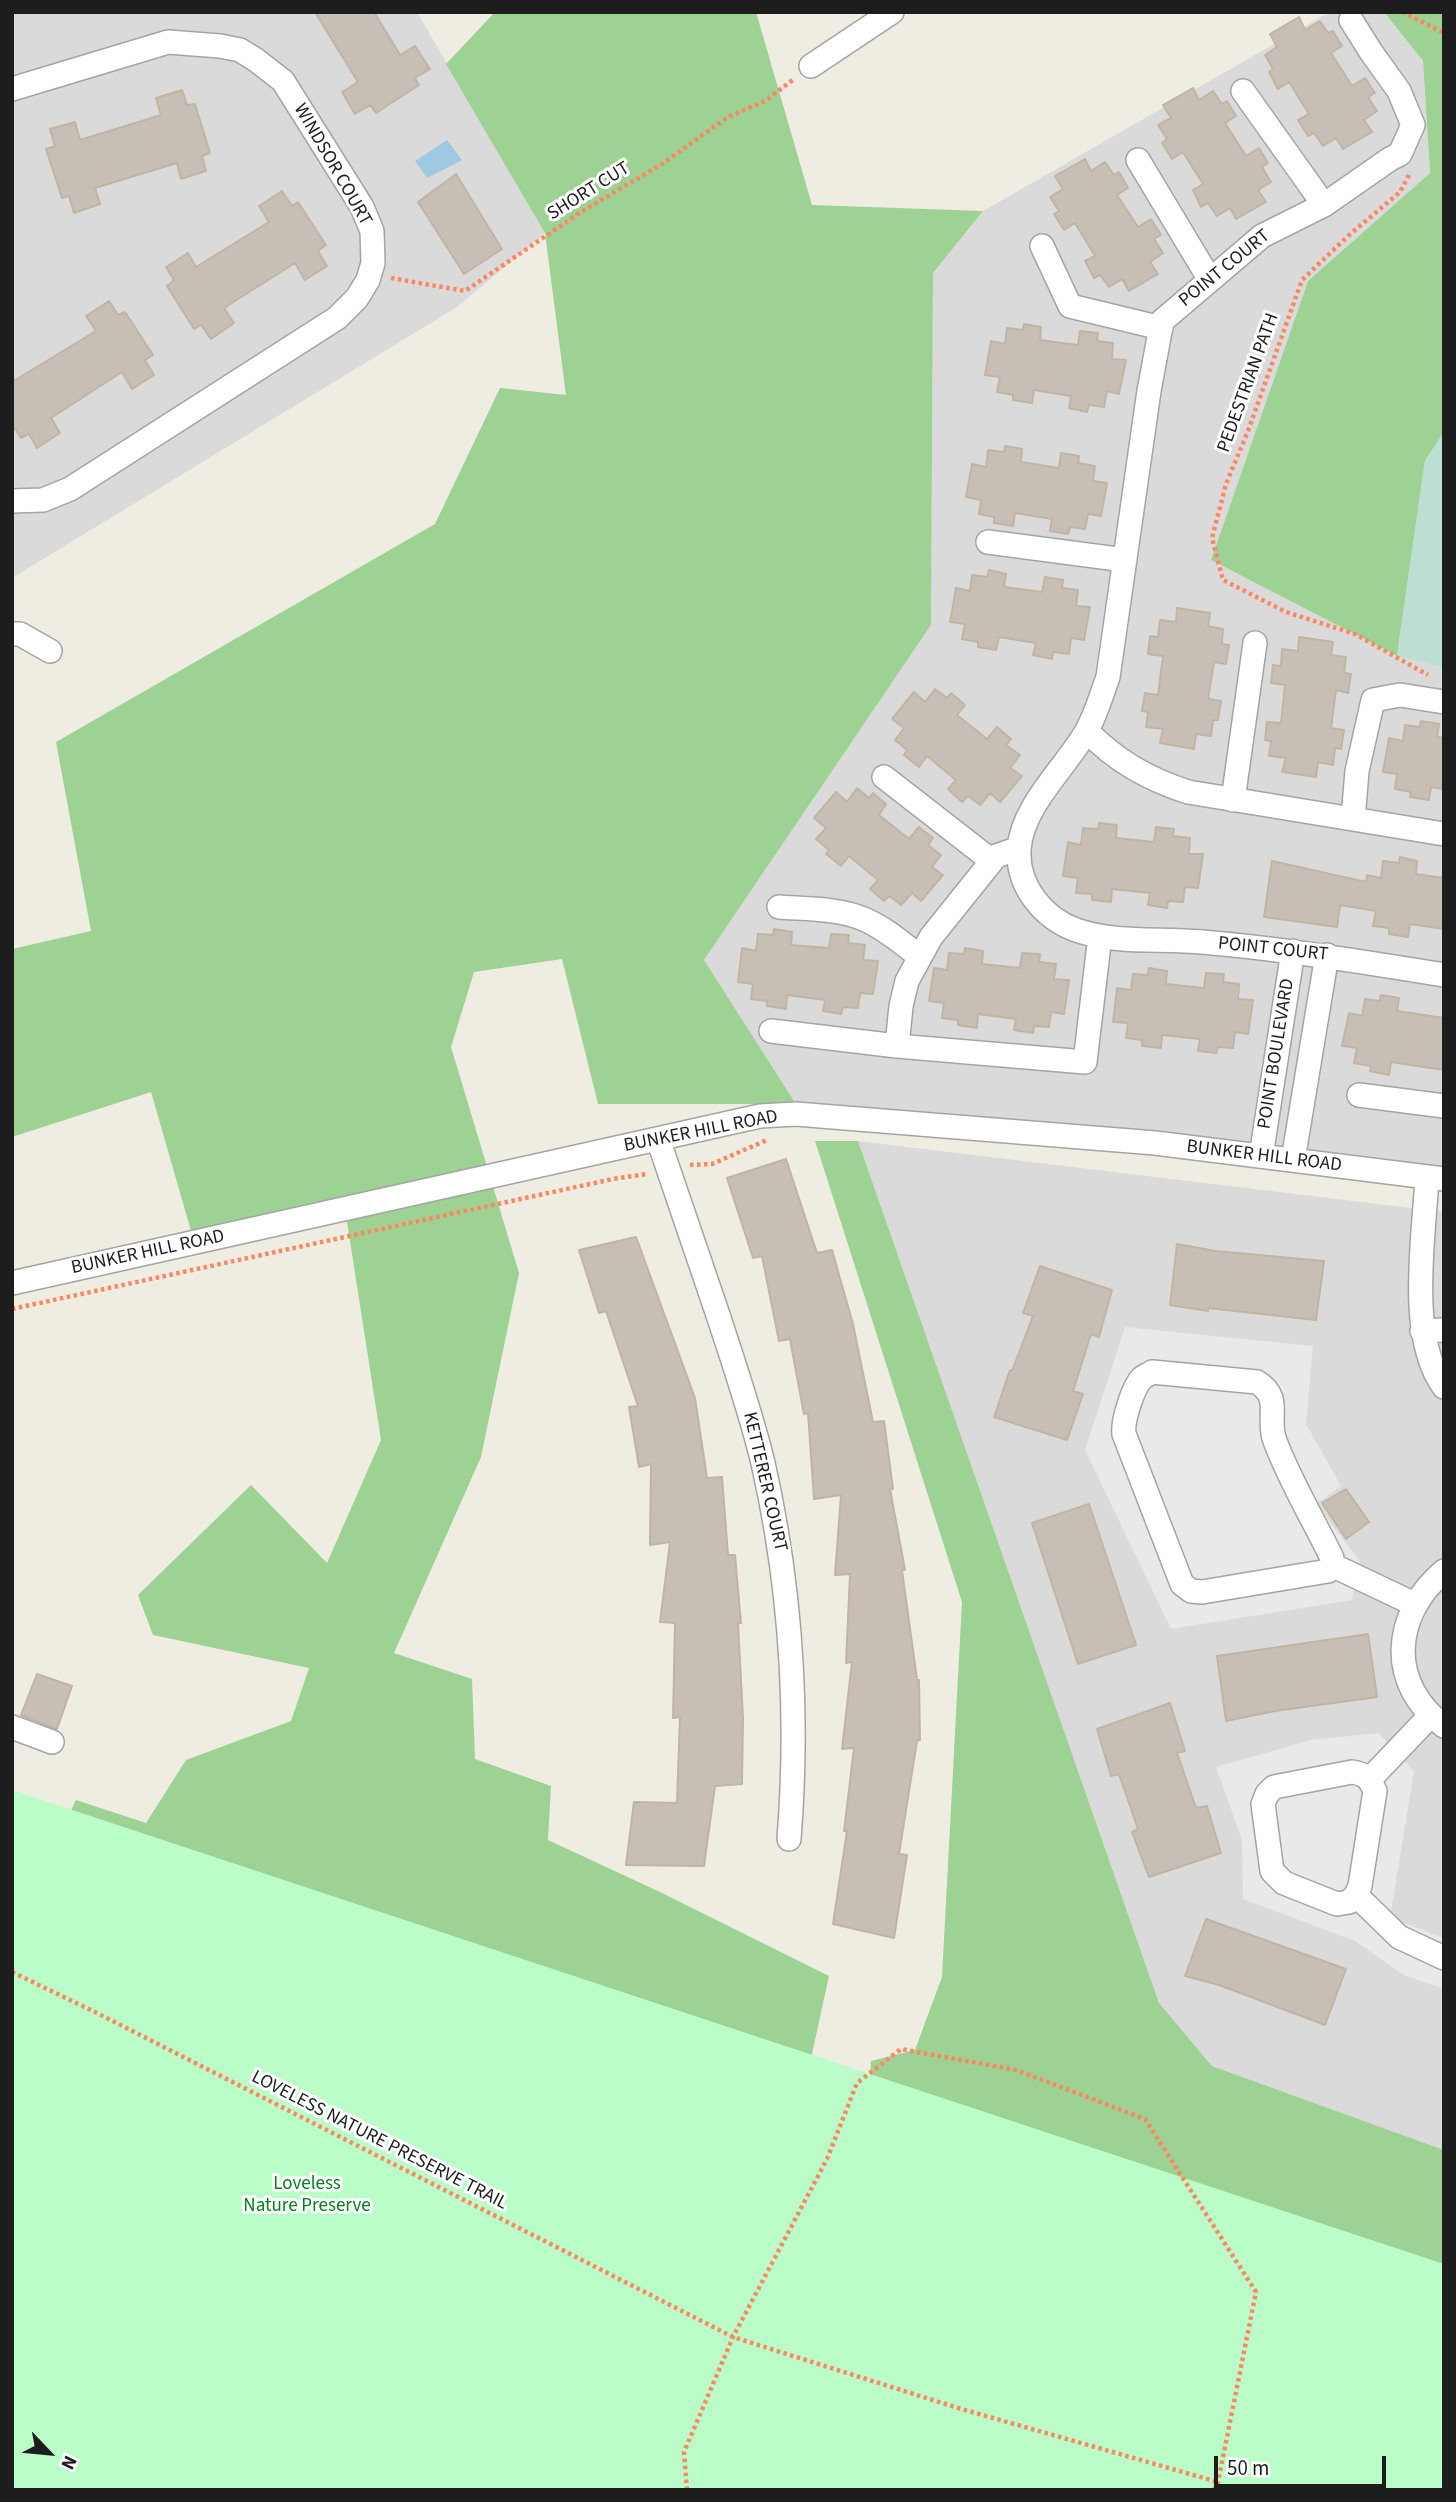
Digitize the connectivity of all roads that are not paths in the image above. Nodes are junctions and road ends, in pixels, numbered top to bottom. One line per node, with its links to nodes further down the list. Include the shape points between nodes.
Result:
1 (892, 12): 3 (street)
2 (1351, 20): 7 (street, POINT COURT, via 1399,91 1413,125 1400,154)
3 (811, 66)
4 (12, 89): 11 (street, WINDSOR COURT, via 168,42 240,50 283,81 362,207 372,231 373,263 356,298 337,318 70,489 43,500)
5 (1243, 91): 7 (street)
6 (1138, 160): 9 (street)
7 (1324, 205): 9 (street, POINT COURT, via 1262,236)
8 (1042, 246): 10 (street, via 1070,306)
9 (1210, 280): 10 (street, POINT COURT, via 1162,321)
10 (1161, 328): 13 (street, POINT COURT)
11 (12, 501)
12 (988, 542): 13 (street)
13 (1125, 560): 18 (street, POINT COURT, via 1108,677)
14 (12, 634): 16 (street)
15 (1255, 643): 20 (street)
16 (50, 652)
17 (1444, 702): 21 (street, via 1400,695 1373,700 1357,771)
18 (1087, 731): 20 (street, via 1128,766 1158,782 1188,793); 23 (street, POINT COURT, via 1040,797 1023,828)
19 (884, 777): 24 (street)
20 (1233, 800): 21 (street)
21 (1353, 819): 22 (street)
22 (1444, 834)
23 (1019, 848): 24 (street); 26 (street, POINT COURT, via 1019,867 1036,902 1074,929)
24 (992, 861): 29 (street)
25 (779, 907): 29 (street, via 864,919)
26 (1100, 936): 27 (street, POINT COURT); 32 (street, via 1085,1062)
27 (1293, 951): 28 (street, POINT COURT); 36 (street, POINT BOULEVARD)
28 (1327, 956): 30 (street, POINT COURT); 37 (street, POINT BOULEVARD)
29 (920, 957): 32 (street, via 907,981)
30 (1444, 975)
31 (771, 1031): 32 (street)
32 (897, 1046)
33 (1359, 1095): 34 (street)
34 (1444, 1106)
35 (658, 1139): 36 (street, BUNKER HILL ROAD, via 760,1116 796,1114); 39 (street, BUNKER HILL ROAD); 49 (street, KETTERER COURT, via 741,1383 763,1462 782,1563 794,1727)
36 (1261, 1156): 37 (street, BUNKER HILL ROAD)
37 (1293, 1160): 38 (street, BUNKER HILL ROAD)
38 (1435, 1178): 40 (street, via 1421,1306)
39 (12, 1283)
40 (1433, 1330): 41 (street, via 1428,1356)
41 (1444, 1387)
42 (1332, 1565): 42 (street, via 1273,1438 1272,1397 1267,1388 1257,1382 1152,1372 1143,1377 1122,1424 1182,1584 1202,1592 1328,1571); 44 (street)
43 (1444, 1571): 44 (street)
44 (1414, 1604): 45 (street, via 1405,1630 1407,1678 1417,1699)
45 (1437, 1721): 48 (street)
46 (12, 1727): 47 (street)
47 (52, 1741)
48 (1370, 1779): 50 (street, via 1376,1791); 50 (street, via 1352,1772 1274,1787 1263,1804 1272,1871 1278,1880 1337,1904)
49 (789, 1839)
50 (1356, 1895): 51 (street, via 1399,1937)
51 (1444, 1958)

